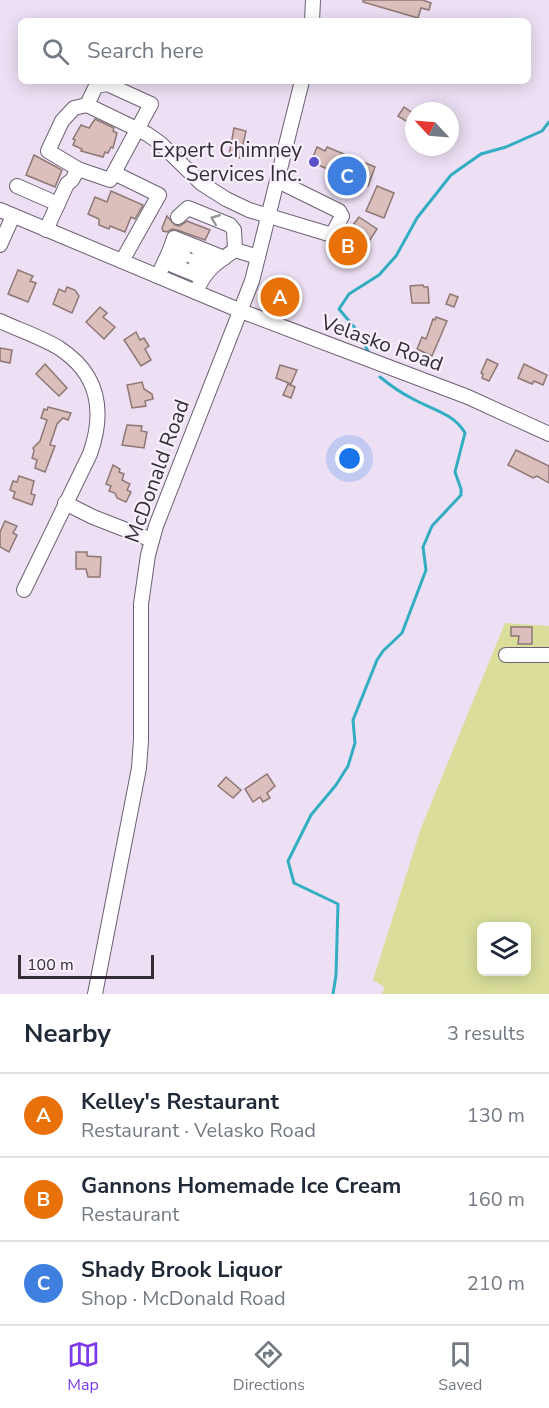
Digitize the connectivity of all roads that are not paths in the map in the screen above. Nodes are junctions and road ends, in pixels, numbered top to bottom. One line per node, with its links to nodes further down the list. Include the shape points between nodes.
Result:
1 (313, 0): 2 (street)
2 (312, 18)
3 (301, 84): 8 (street, McDonald Road)
4 (87, 105): 5 (street); 5 (street, via 96,87 107,84 151,104); 6 (street, via 74,108 62,121 48,151)
5 (138, 129): 7 (street); 12 (street, via 160,143 201,183 249,210)
6 (78, 169): 7 (street, via 110,180); 10 (street)
7 (114, 173): 19 (street, via 159,195)
8 (278, 181): 12 (street, McDonald Road); 12 (street, via 342,216 334,232 328,235)
9 (17, 186): 10 (street)
10 (58, 204): 14 (street)
11 (6, 213): 14 (street, Velasko Road); 15 (street)
12 (269, 215): 18 (street, McDonald Road)
13 (178, 218): 17 (street, one-way to 13, via 234,230 230,225 188,208)
14 (46, 230): 19 (street, Velasko Road)
15 (0, 245)
16 (170, 246): 17 (street); 20 (street); 20 (street); 21 (street)
17 (230, 254): 18 (street); 20 (street)
18 (258, 257): 23 (street, McDonald Road)
19 (122, 261): 21 (street, Velasko Road)
20 (207, 272): 22 (street)
21 (158, 276): 22 (street, Velasko Road)
22 (196, 292): 23 (street, Velasko Road)
23 (241, 311): 25 (street, Velasko Road, via 468,398); 27 (street, McDonald Road)
24 (0, 321): 26 (street, via 73,358 92,386 98,404 96,436)
25 (549, 434)
26 (65, 503): 27 (street); 28 (street)
27 (152, 540): 31 (street, McDonald Road, via 141,604 139,768)
28 (24, 590)
29 (506, 655): 30 (street)
30 (549, 655)
31 (95, 994)

